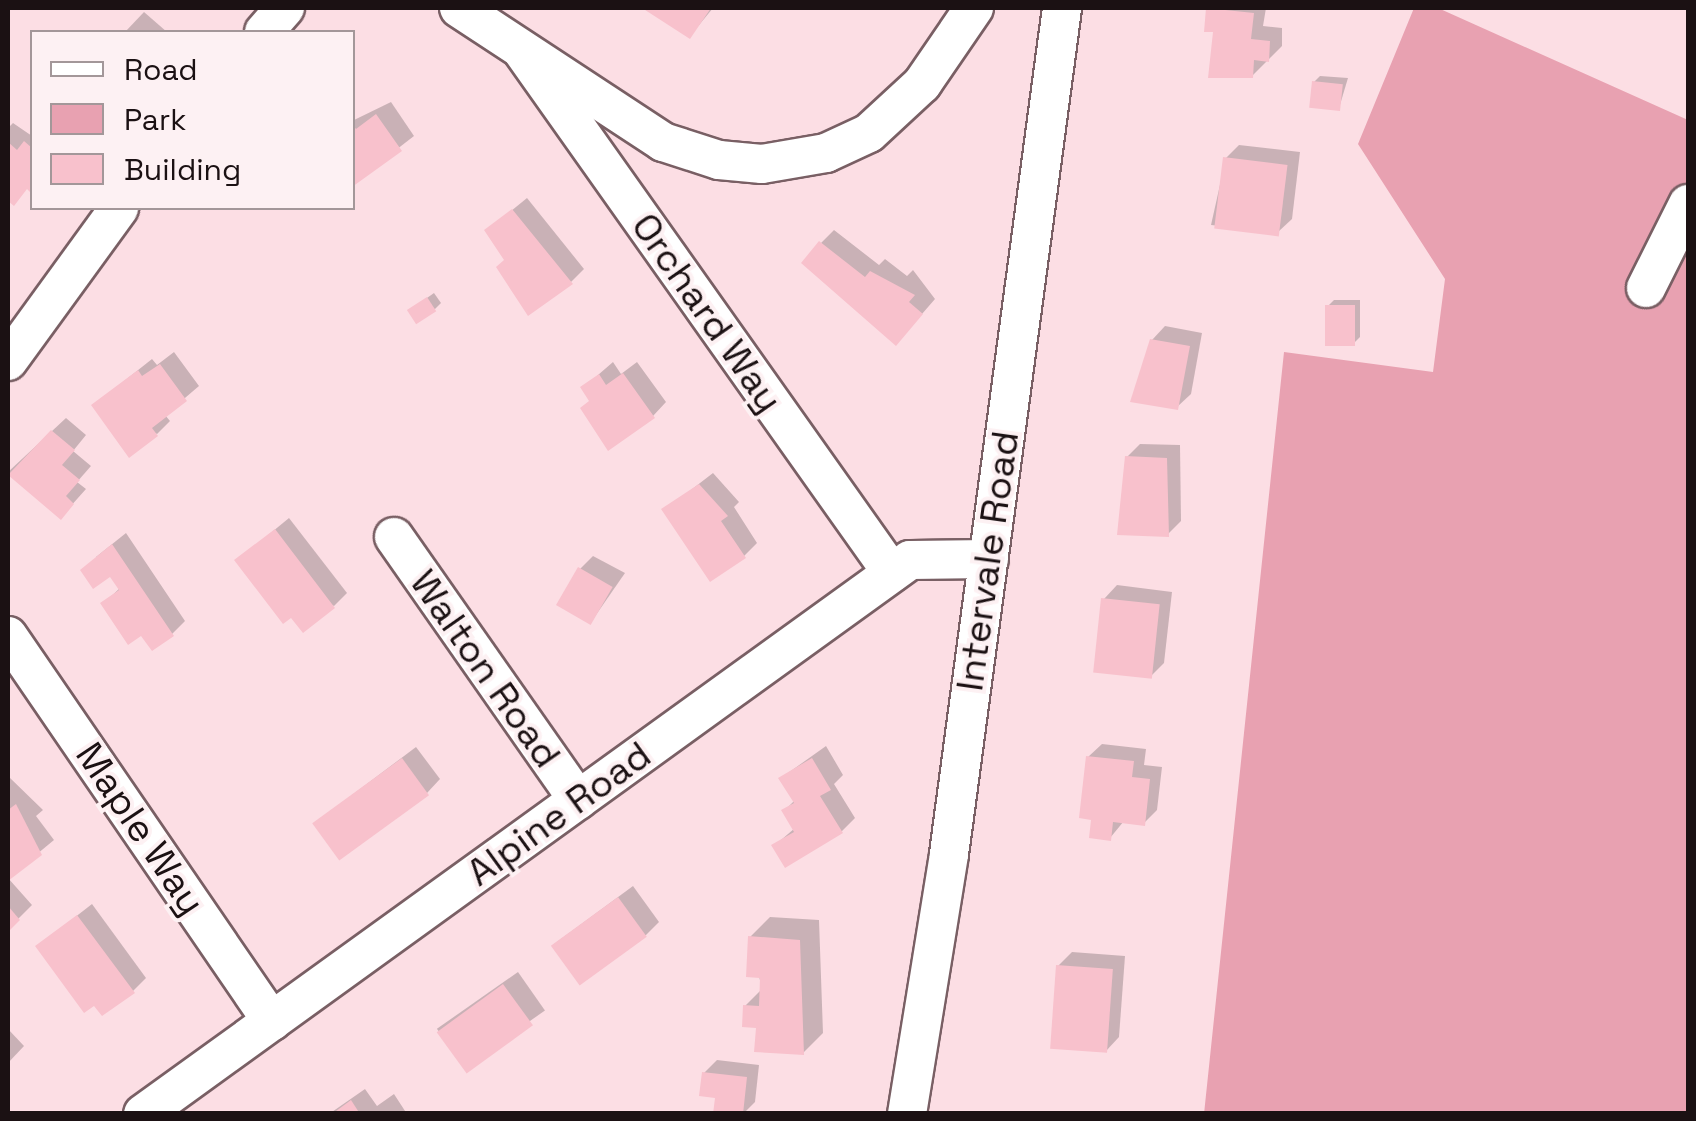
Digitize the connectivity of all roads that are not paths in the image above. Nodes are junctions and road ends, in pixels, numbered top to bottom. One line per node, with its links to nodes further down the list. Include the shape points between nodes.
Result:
1 (285, 8): 5 (street)
2 (459, 8): 6 (street)
3 (974, 8): 6 (street, via 922,84 869,133 826,153 762,164 719,160 663,142)
4 (1062, 8): 12 (street, Intervale Road)
5 (266, 30)
6 (523, 52): 13 (street, Orchard Way)
7 (1688, 204): 9 (street)
8 (118, 210): 10 (street)
9 (1646, 288)
10 (8, 361)
11 (394, 537): 15 (street, Walton Road)
12 (989, 558): 13 (street, Alpine Road, via 910,560); 18 (street, Intervale Road)
13 (892, 573): 15 (street, Alpine Road)
14 (8, 636): 16 (street, Maple Way)
15 (578, 800): 16 (street, Alpine Road)
16 (272, 1021): 17 (street, Alpine Road)
17 (144, 1114)
18 (907, 1114)

